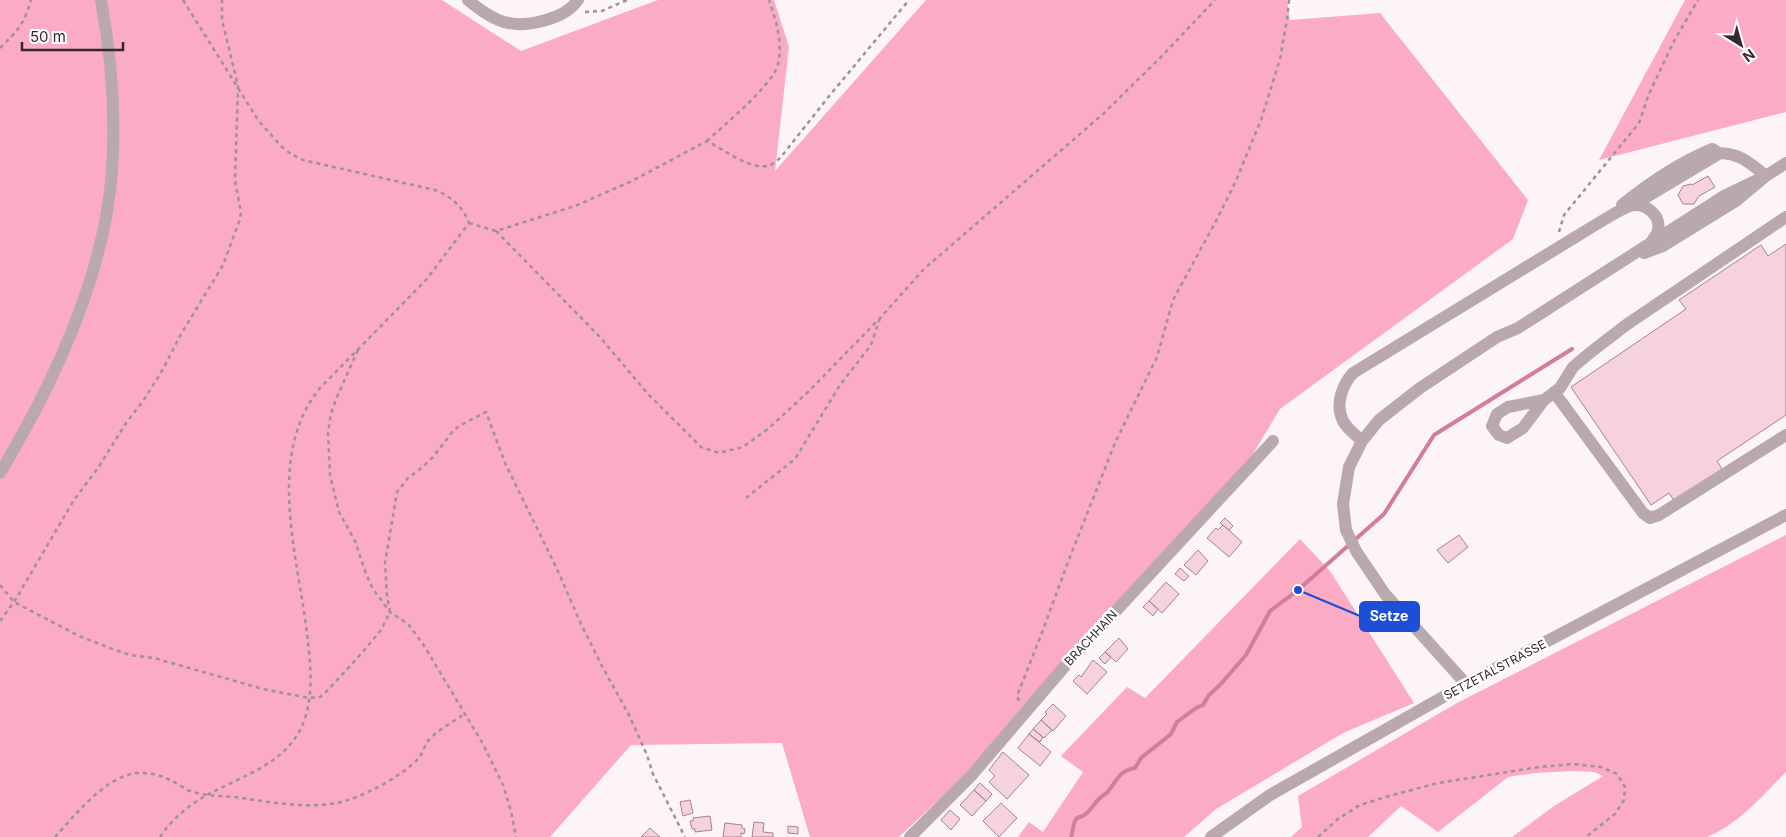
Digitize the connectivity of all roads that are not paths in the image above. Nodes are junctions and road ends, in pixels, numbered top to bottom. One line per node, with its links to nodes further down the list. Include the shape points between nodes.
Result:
1 (101, 0): 15 (street, via 111,78 113,125 112,171 104,228 93,271 58,366)
2 (468, 0): 3 (street, via 487,15 510,24 538,22 558,16)
3 (574, 4)
4 (1720, 153): 6 (street, via 1732,153 1748,160); 7 (street); 9 (street, via 1712,149 1686,160 1644,186)
5 (1786, 163): 6 (street)
6 (1766, 176): 10 (street, via 1724,196); 11 (street, via 1736,201 1663,246)
7 (1633, 205): 9 (street); 10 (street, via 1646,207 1654,213 1658,231)
8 (1786, 217): 12 (street, via 1626,325 1573,367 1560,388 1549,396 1650,518 1659,516)
9 (1605, 219): 14 (street, via 1353,373 1346,382 1339,404 1342,420)
10 (1652, 241): 11 (street)
11 (1625, 261): 14 (street, via 1518,328 1497,337 1420,388 1379,420)
12 (1786, 436)
13 (1273, 441): 18 (street, BRACHHAIN, via 1065,666)
14 (1362, 441): 17 (street, via 1349,467 1343,504 1347,532 1385,594)
15 (0, 472)
16 (1786, 515): 17 (street, SETZETALSTRASSE)
17 (1466, 684): 19 (street, SETZETALSTRASSE, via 1270,795)
18 (915, 835)
19 (1211, 837)

